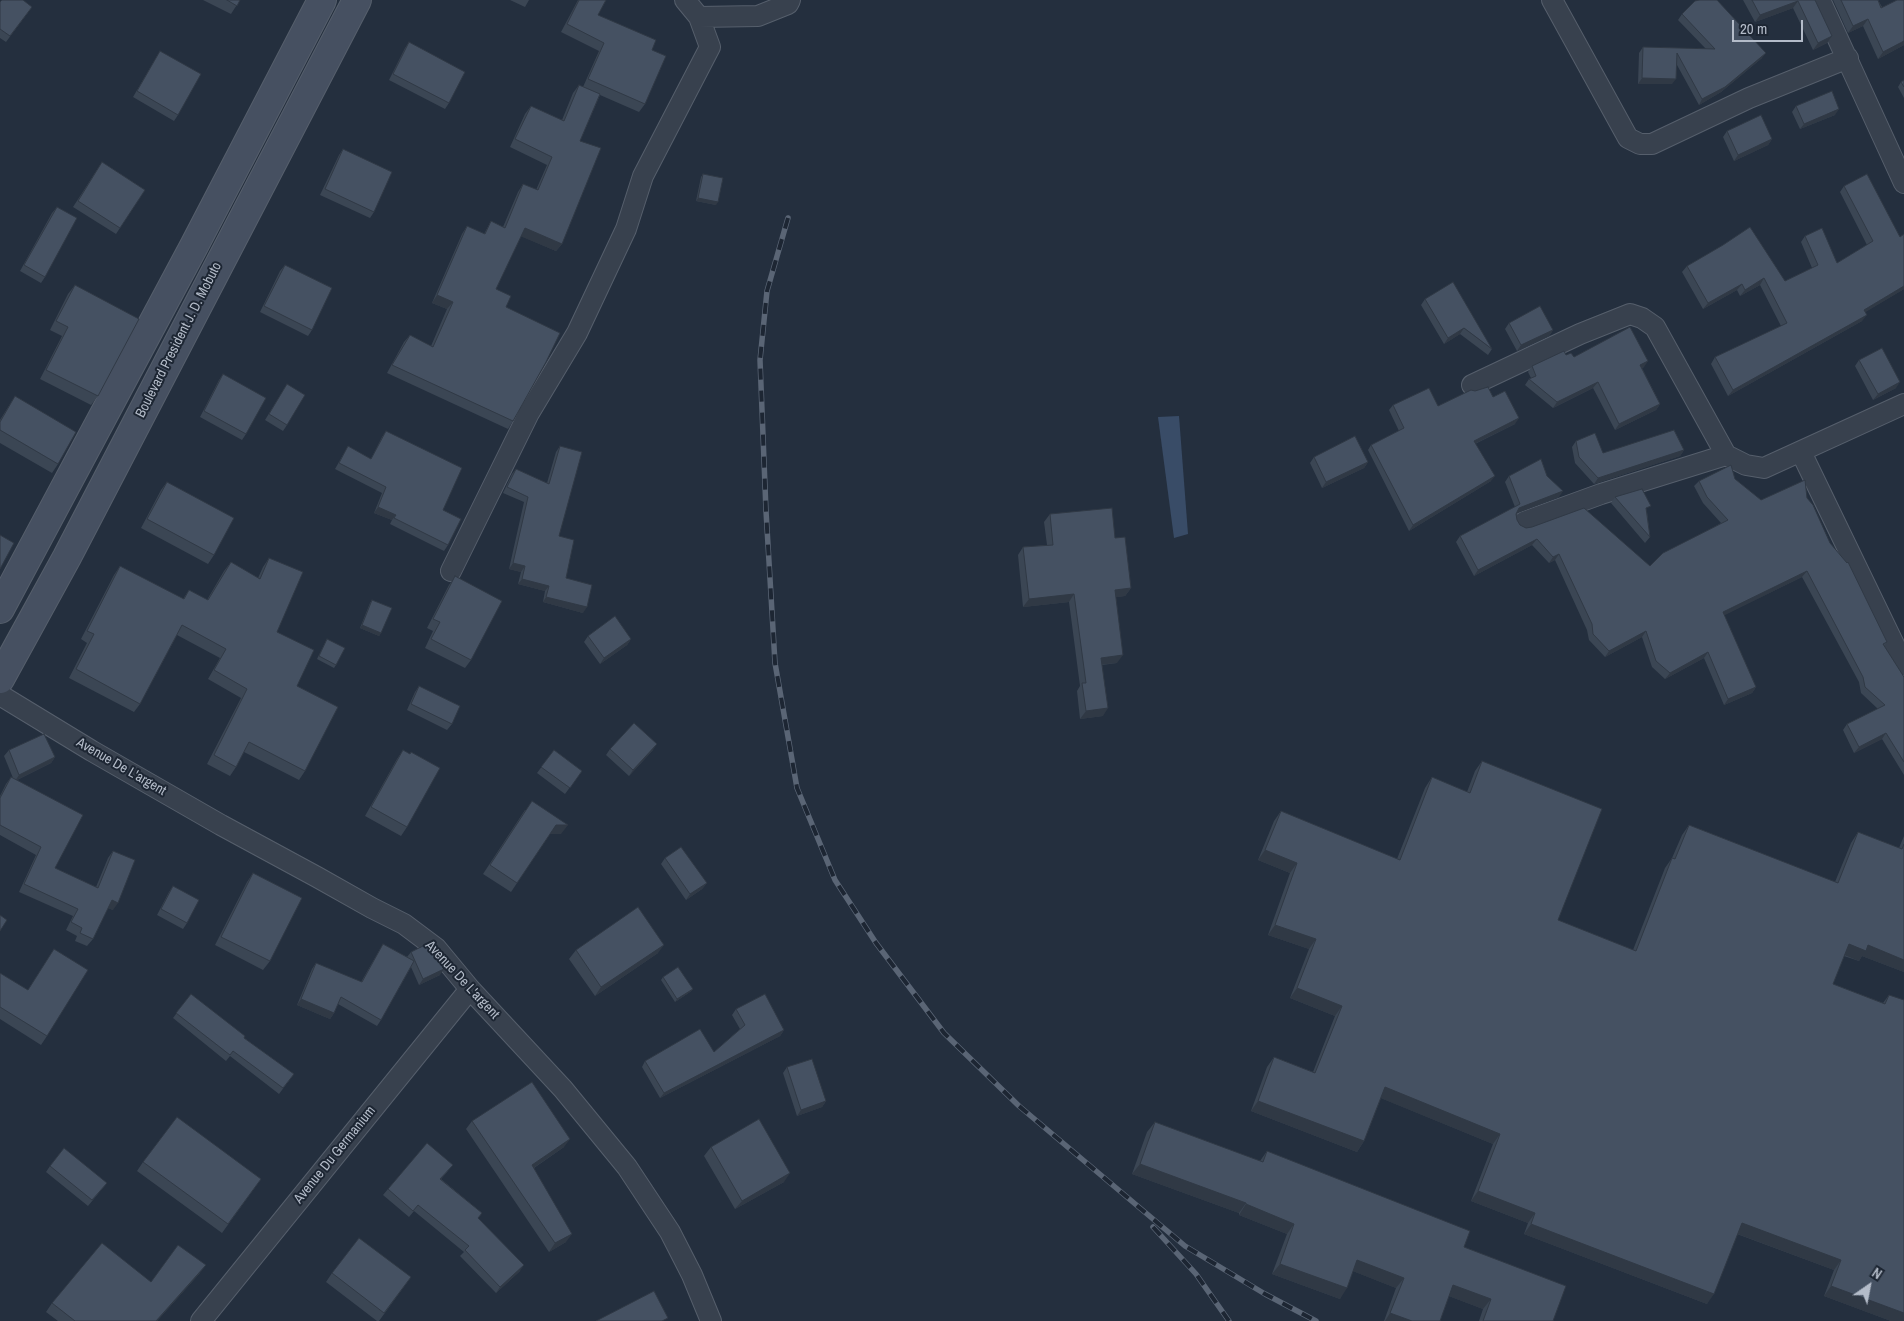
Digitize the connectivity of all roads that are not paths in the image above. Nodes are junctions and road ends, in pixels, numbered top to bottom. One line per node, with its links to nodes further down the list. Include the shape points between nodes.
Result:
1 (322, 0): 9 (street)
2 (357, 0): 10 (street, Boulevard President J. D. Mobuto)
3 (685, 0): 7 (street)
4 (790, 0): 7 (street, via 788,4 758,16)
5 (1552, 0): 8 (street, via 1628,138 1640,144 1652,144 1748,98)
6 (1820, 0): 8 (street)
7 (699, 17): 17 (street, via 710,47 643,176 626,228 576,333 529,413)
8 (1848, 58): 11 (street)
9 (284, 73): 10 (street); 18 (street)
10 (312, 87): 20 (street, Boulevard President J. D. Mobuto)
11 (1904, 183)
12 (1472, 385): 15 (street, via 1630,314 1655,327)
13 (1904, 404): 14 (street)
14 (1801, 452): 15 (street, via 1764,468 1746,465); 19 (street)
15 (1726, 455): 16 (street)
16 (1524, 522)
17 (451, 571)
18 (0, 609)
19 (1901, 652)
20 (0, 679)
21 (0, 695): 22 (street, Avenue De L'argent, via 221,825 404,924 436,948)
22 (470, 989): 23 (street, Avenue Du Germanium); 24 (street, Avenue De L'argent, via 563,1089 627,1167 670,1232)
23 (200, 1321)
24 (711, 1321)

